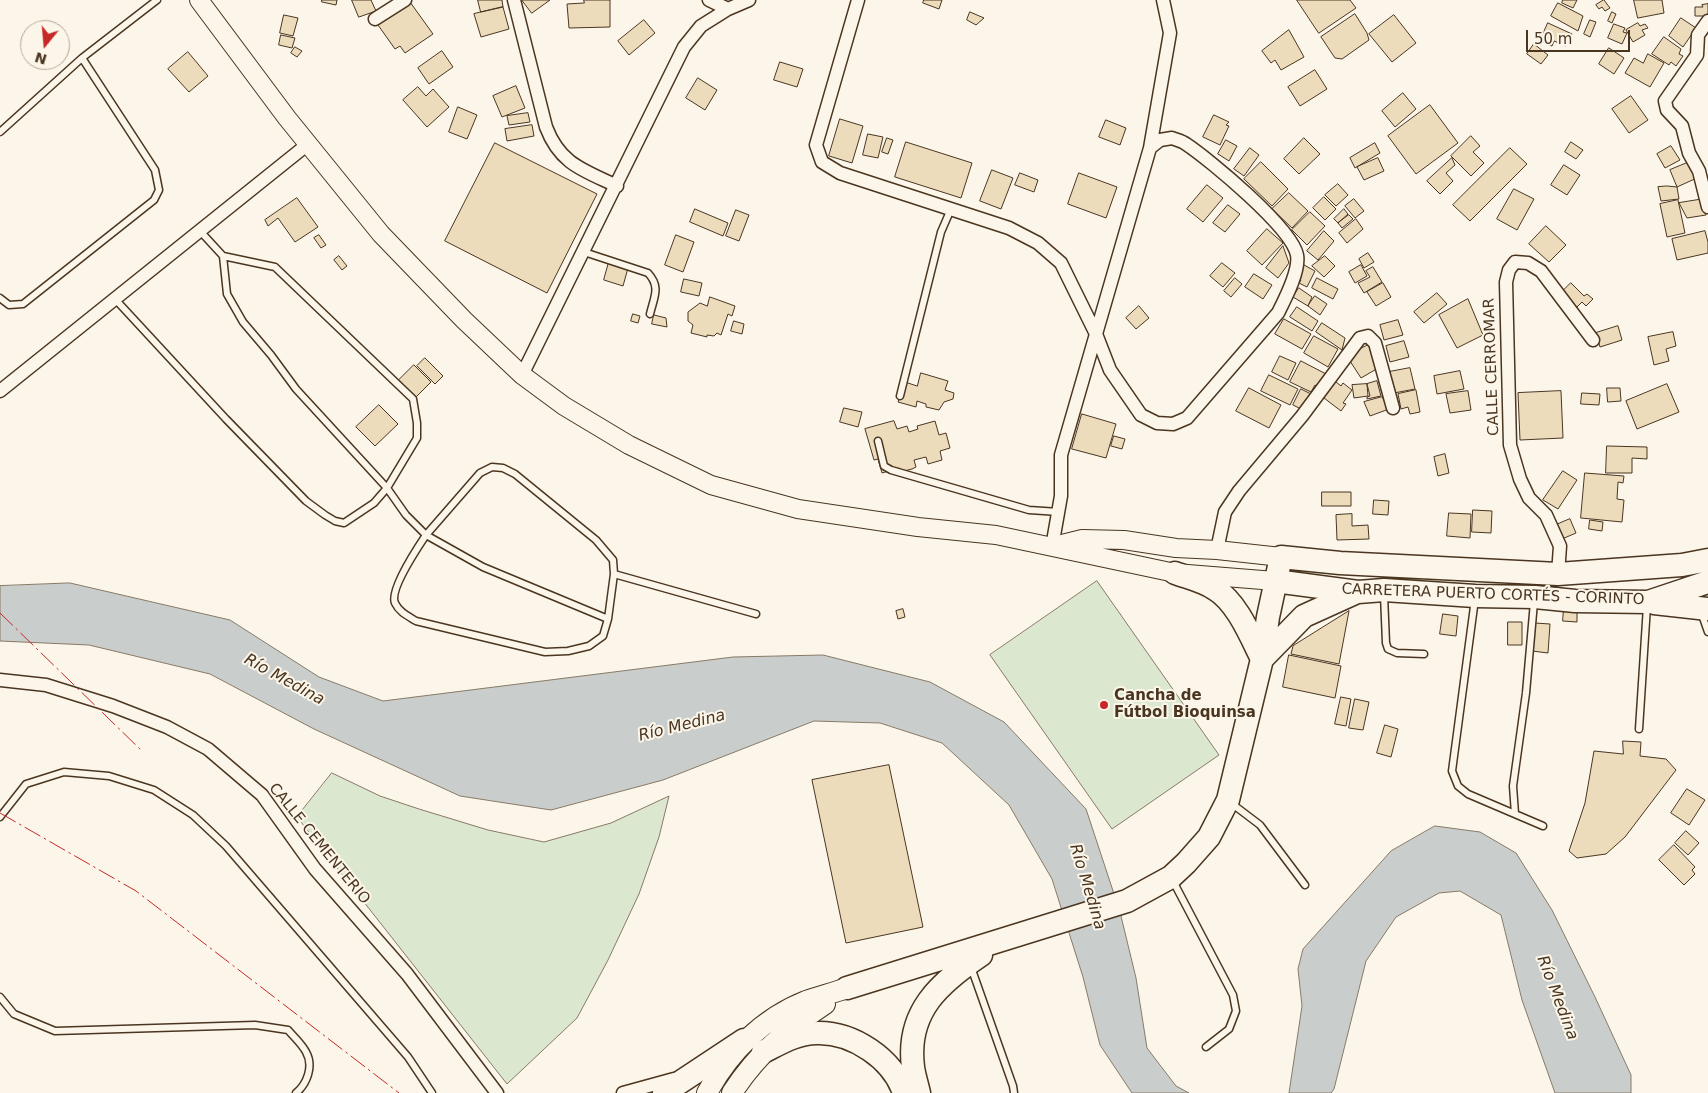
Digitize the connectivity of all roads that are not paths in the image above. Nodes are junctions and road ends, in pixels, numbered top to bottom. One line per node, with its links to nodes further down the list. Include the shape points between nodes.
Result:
1 (157, 0): 12 (lane)
2 (199, 0): 14 (main road)
3 (405, 0): 10 (street)
4 (514, 0): 16 (street, via 552,144 579,168)
5 (709, 0): 9 (street)
6 (749, 0): 9 (street)
7 (858, 0): 18 (street, via 816,145 822,162 840,173)
8 (1163, 0): 15 (street, via 1170,33)
9 (728, 9): 16 (street, via 701,26 684,47)
10 (375, 18)
11 (1708, 21): 17 (street, via 1698,35 1696,55 1665,102 1666,110 1682,126)
12 (82, 58): 13 (lane); 22 (lane, via 155,170 159,190 154,200 23,304 9,305)
13 (0, 132)
14 (308, 144): 19 (street); 27 (main road, via 381,234)
15 (1150, 148): 25 (street); 25 (street, via 1160,140 1172,138 1185,143 1245,190 1288,237 1297,254 1297,264 1278,313 1187,418 1173,424 1157,423 1142,415 1110,370)
16 (617, 186): 20 (street)
17 (1708, 207)
18 (951, 209): 25 (street, via 1009,228 1038,243 1061,263); 29 (lane, via 941,232)
19 (200, 231): 21 (lane); 23 (street)
20 (584, 252): 24 (lane, via 648,273 656,289); 27 (street)
21 (223, 256): 32 (lane, via 226,294 243,322 296,389); 32 (lane, via 275,267 413,399 417,438)
22 (0, 298)
23 (115, 299): 28 (street); 32 (lane, via 306,501 325,515 344,523 374,503)
24 (650, 314)
25 (1096, 334): 33 (street, via 1061,454)
26 (1593, 340): 41 (street, CALLE CERROMAR, via 1541,271 1515,262 1506,282 1510,445 1529,498 1546,515 1560,546)
27 (522, 375): 35 (main road, via 599,429 711,485 798,509 996,535)
28 (0, 391)
29 (900, 396)
30 (1392, 408): 36 (street, via 1375,343 1368,336 1360,338 1302,416 1239,491 1225,512)
31 (878, 441): 33 (lane, via 884,466 891,470 1029,510)
32 (386, 488): 34 (lane)
33 (1059, 512): 35 (street)
34 (426, 535): 40 (lane, via 480,473 492,467 503,468 515,474 596,540 613,560); 51 (lane, via 483,567); 51 (lane, via 395,590 394,601 401,611 416,621 545,652 589,646 603,636)
35 (1052, 547): 36 (main road, via 1082,539); 39 (main road)
36 (1217, 550): 37 (main road)
37 (1281, 558): 41 (highway, CARRETERA PUERTO CORTÉS - CORINTO, via 1340,564); 42 (highway)
38 (1708, 560): 41 (highway, CARRETERA PUERTO CORTÉS - CORINTO, via 1682,565)
39 (1175, 573): 42 (main road); 54 (highway, via 1205,583 1226,596)
40 (614, 574): 50 (lane); 51 (lane)
41 (1558, 574)
42 (1275, 581): 45 (highway, CARRETERA PUERTO CORTÉS - CORINTO); 54 (highway)
43 (1708, 582): 48 (highway, CARRETERA PUERTO CORTÉS - CORINTO)
44 (1384, 590): 45 (highway, CARRETERA PUERTO CORTÉS - CORINTO); 46 (highway, CARRETERA PUERTO CORTÉS - CORINTO); 53 (lane, via 1388,649 1397,653)
45 (1358, 592): 54 (highway, via 1304,616)
46 (1475, 596): 47 (highway, CARRETERA PUERTO CORTÉS - CORINTO); 58 (lane, via 1452,771 1458,786 1468,794)
47 (1535, 597): 48 (highway, CARRETERA PUERTO CORTÉS - CORINTO); 58 (lane, via 1513,786)
48 (1648, 602): 49 (highway); 56 (lane)
49 (1704, 609): 52 (lane)
50 (756, 614)
51 (608, 620)
52 (1708, 632)
53 (1424, 654)
54 (1262, 659): 57 (highway)
55 (0, 680): 72 (street, CALLE CEMENTERIO, via 46,685 113,706 167,727 208,749 262,795 315,869 407,974)
56 (1639, 729)
57 (1228, 800): 61 (highway, via 1209,837); 62 (lane, via 1260,824)
58 (1515, 814): 60 (lane)
59 (0, 817): 71 (lane, via 26,784 64,772 109,776 162,794 193,815 226,846 408,1057)
60 (1543, 826)
61 (1172, 877): 63 (highway, via 1127,901); 68 (lane, via 1233,995 1236,1011 1229,1029)
62 (1305, 885)
63 (1032, 932): 64 (highway); 65 (highway)
64 (969, 963): 78 (highway, via 934,992 920,1015 913,1040 913,1066); 79 (lane)
65 (847, 988): 67 (main road, via 788,1030)
66 (0, 997): 70 (lane, via 14,1014 55,1031 255,1025 288,1030 307,1054 309,1074)
67 (754, 1046): 69 (highway); 75 (main road, via 715,1078); 76 (main road); 77 (highway, via 818,1033 845,1038 868,1048 888,1064 902,1084)
68 (1206, 1047)
69 (691, 1075): 73 (street); 74 (highway)
70 (296, 1093)
71 (432, 1093)
72 (497, 1093)
73 (623, 1093)
74 (664, 1093)
75 (707, 1093)
76 (732, 1093)
77 (904, 1093)
78 (919, 1093)
79 (1014, 1093)

